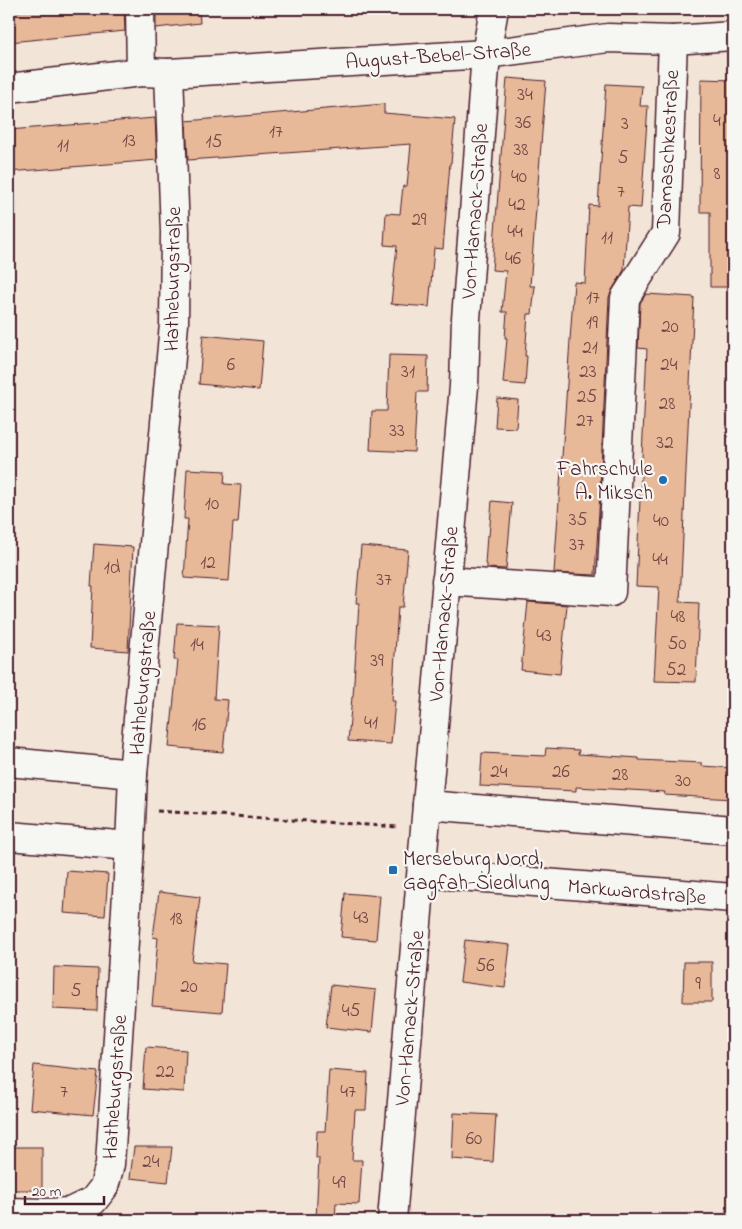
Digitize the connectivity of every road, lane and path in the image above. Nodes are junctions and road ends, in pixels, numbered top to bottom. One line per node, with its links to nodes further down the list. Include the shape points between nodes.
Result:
1 (140, 9): 6 (street)
2 (494, 9): 5 (street, Von-Harnack-Straße)
3 (733, 36): 4 (street, August-Bebel-Straße)
4 (673, 40): 5 (street, August-Bebel-Straße, via 608,38); 9 (street, Damaschkestraße, via 666,233 625,298 611,592)
5 (486, 54): 7 (street, August-Bebel-Straße); 9 (street, Von-Harnack-Straße, via 464,386)
6 (142, 72): 7 (street, August-Bebel-Straße); 8 (street, August-Bebel-Straße)
7 (169, 73): 11 (street, Hatheburgstraße, via 175,232 174,324)
8 (9, 88)
9 (446, 581): 13 (street, Von-Harnack-Straße)
10 (9, 762): 11 (street)
11 (133, 774): 12 (street, Hatheburgstraße)
12 (132, 809): 13 (path); 16 (street, Hatheburgstraße)
13 (426, 817): 14 (street); 17 (street, Von-Harnack-Straße)
14 (733, 830)
15 (9, 836): 16 (street)
16 (130, 846): 19 (street, Hatheburgstraße, via 110,1164 104,1187 93,1201 70,1212)
17 (422, 873): 18 (street, Markwardstraße); 20 (street, Von-Harnack-Straße)
18 (733, 898)
19 (9, 1212)
20 (392, 1220)

